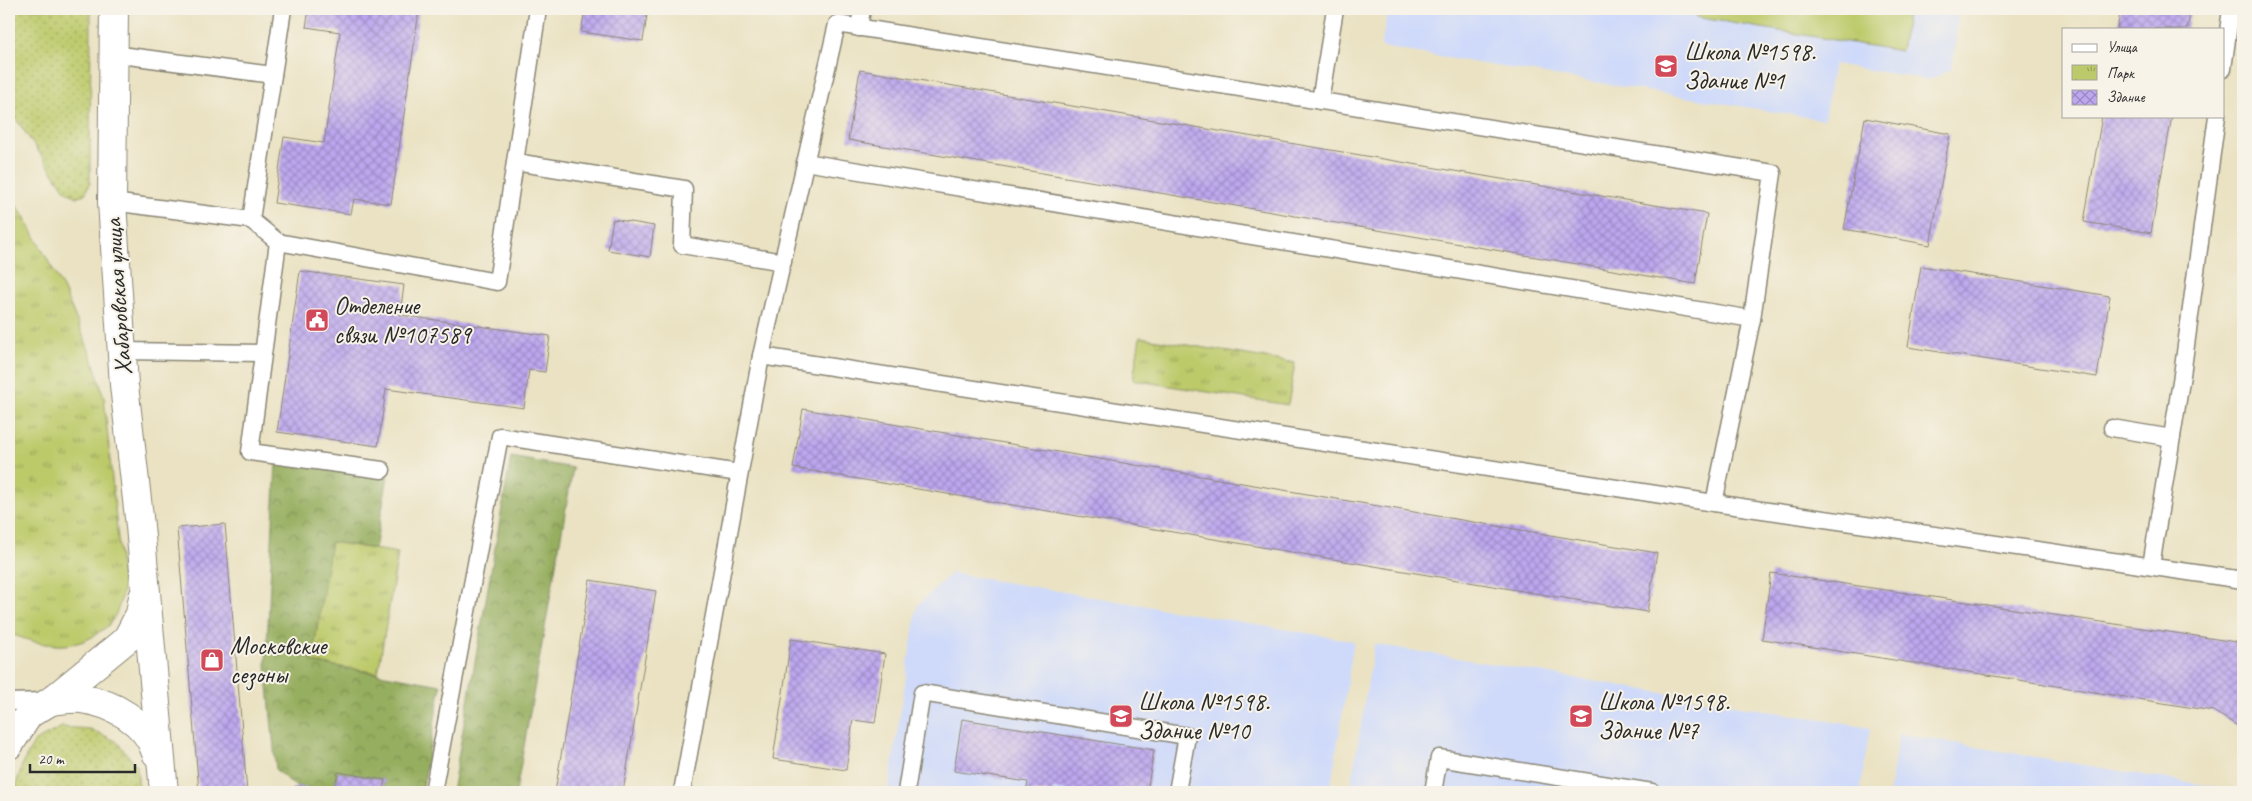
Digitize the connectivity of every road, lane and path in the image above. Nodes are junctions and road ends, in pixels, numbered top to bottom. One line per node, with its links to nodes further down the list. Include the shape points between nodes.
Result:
1 (114, 9): 8 (main road, Хабаровская улица)
2 (283, 9): 10 (lane)
3 (538, 9): 13 (lane)
4 (862, 9): 7 (lane)
5 (1335, 9): 11 (lane)
6 (2232, 9): 9 (lane)
7 (859, 28): 11 (lane); 14 (lane, via 837,24)
8 (113, 54): 10 (lane); 15 (main road, Хабаровская улица)
9 (2224, 63)
10 (273, 75): 16 (lane)
11 (1320, 101): 19 (lane, via 1774,173)
12 (2217, 118): 24 (lane)
13 (515, 162): 17 (lane, via 497,282); 18 (lane, via 684,189 682,245)
14 (805, 162): 18 (lane); 19 (lane)
15 (112, 202): 16 (lane); 20 (main road, Хабаровская улица)
16 (251, 220): 17 (lane)
17 (278, 242): 21 (lane)
18 (782, 262): 22 (lane)
19 (1752, 319): 27 (lane)
20 (122, 351): 21 (lane); 30 (main road, Хабаровская улица)
21 (262, 353): 25 (lane, via 250,452)
22 (761, 356): 26 (lane); 27 (lane)
23 (2112, 428): 24 (lane)
24 (2172, 438): 28 (lane)
25 (382, 470)
26 (739, 473): 35 (lane, via 500,436); 36 (lane)
27 (1714, 503): 28 (lane)
28 (2151, 566): 29 (lane)
29 (2243, 580)
30 (145, 583): 31 (main road, Хабаровская улица, via 140,614 127,639); 34 (main road, Хабаровская улица)
31 (51, 701): 32 (lane); 33 (main road, Хабаровская улица, via 29,714); 34 (main road, Хабаровская улица, via 82,699 110,706 139,724 154,745)
32 (9, 702)
33 (9, 745)
34 (163, 782)
35 (433, 792)
36 (682, 792)
37 (906, 792): 38 (lane, via 922,693 1186,736)
38 (1177, 792)
39 (1433, 792): 40 (lane, via 1439,758)
40 (1652, 792)

